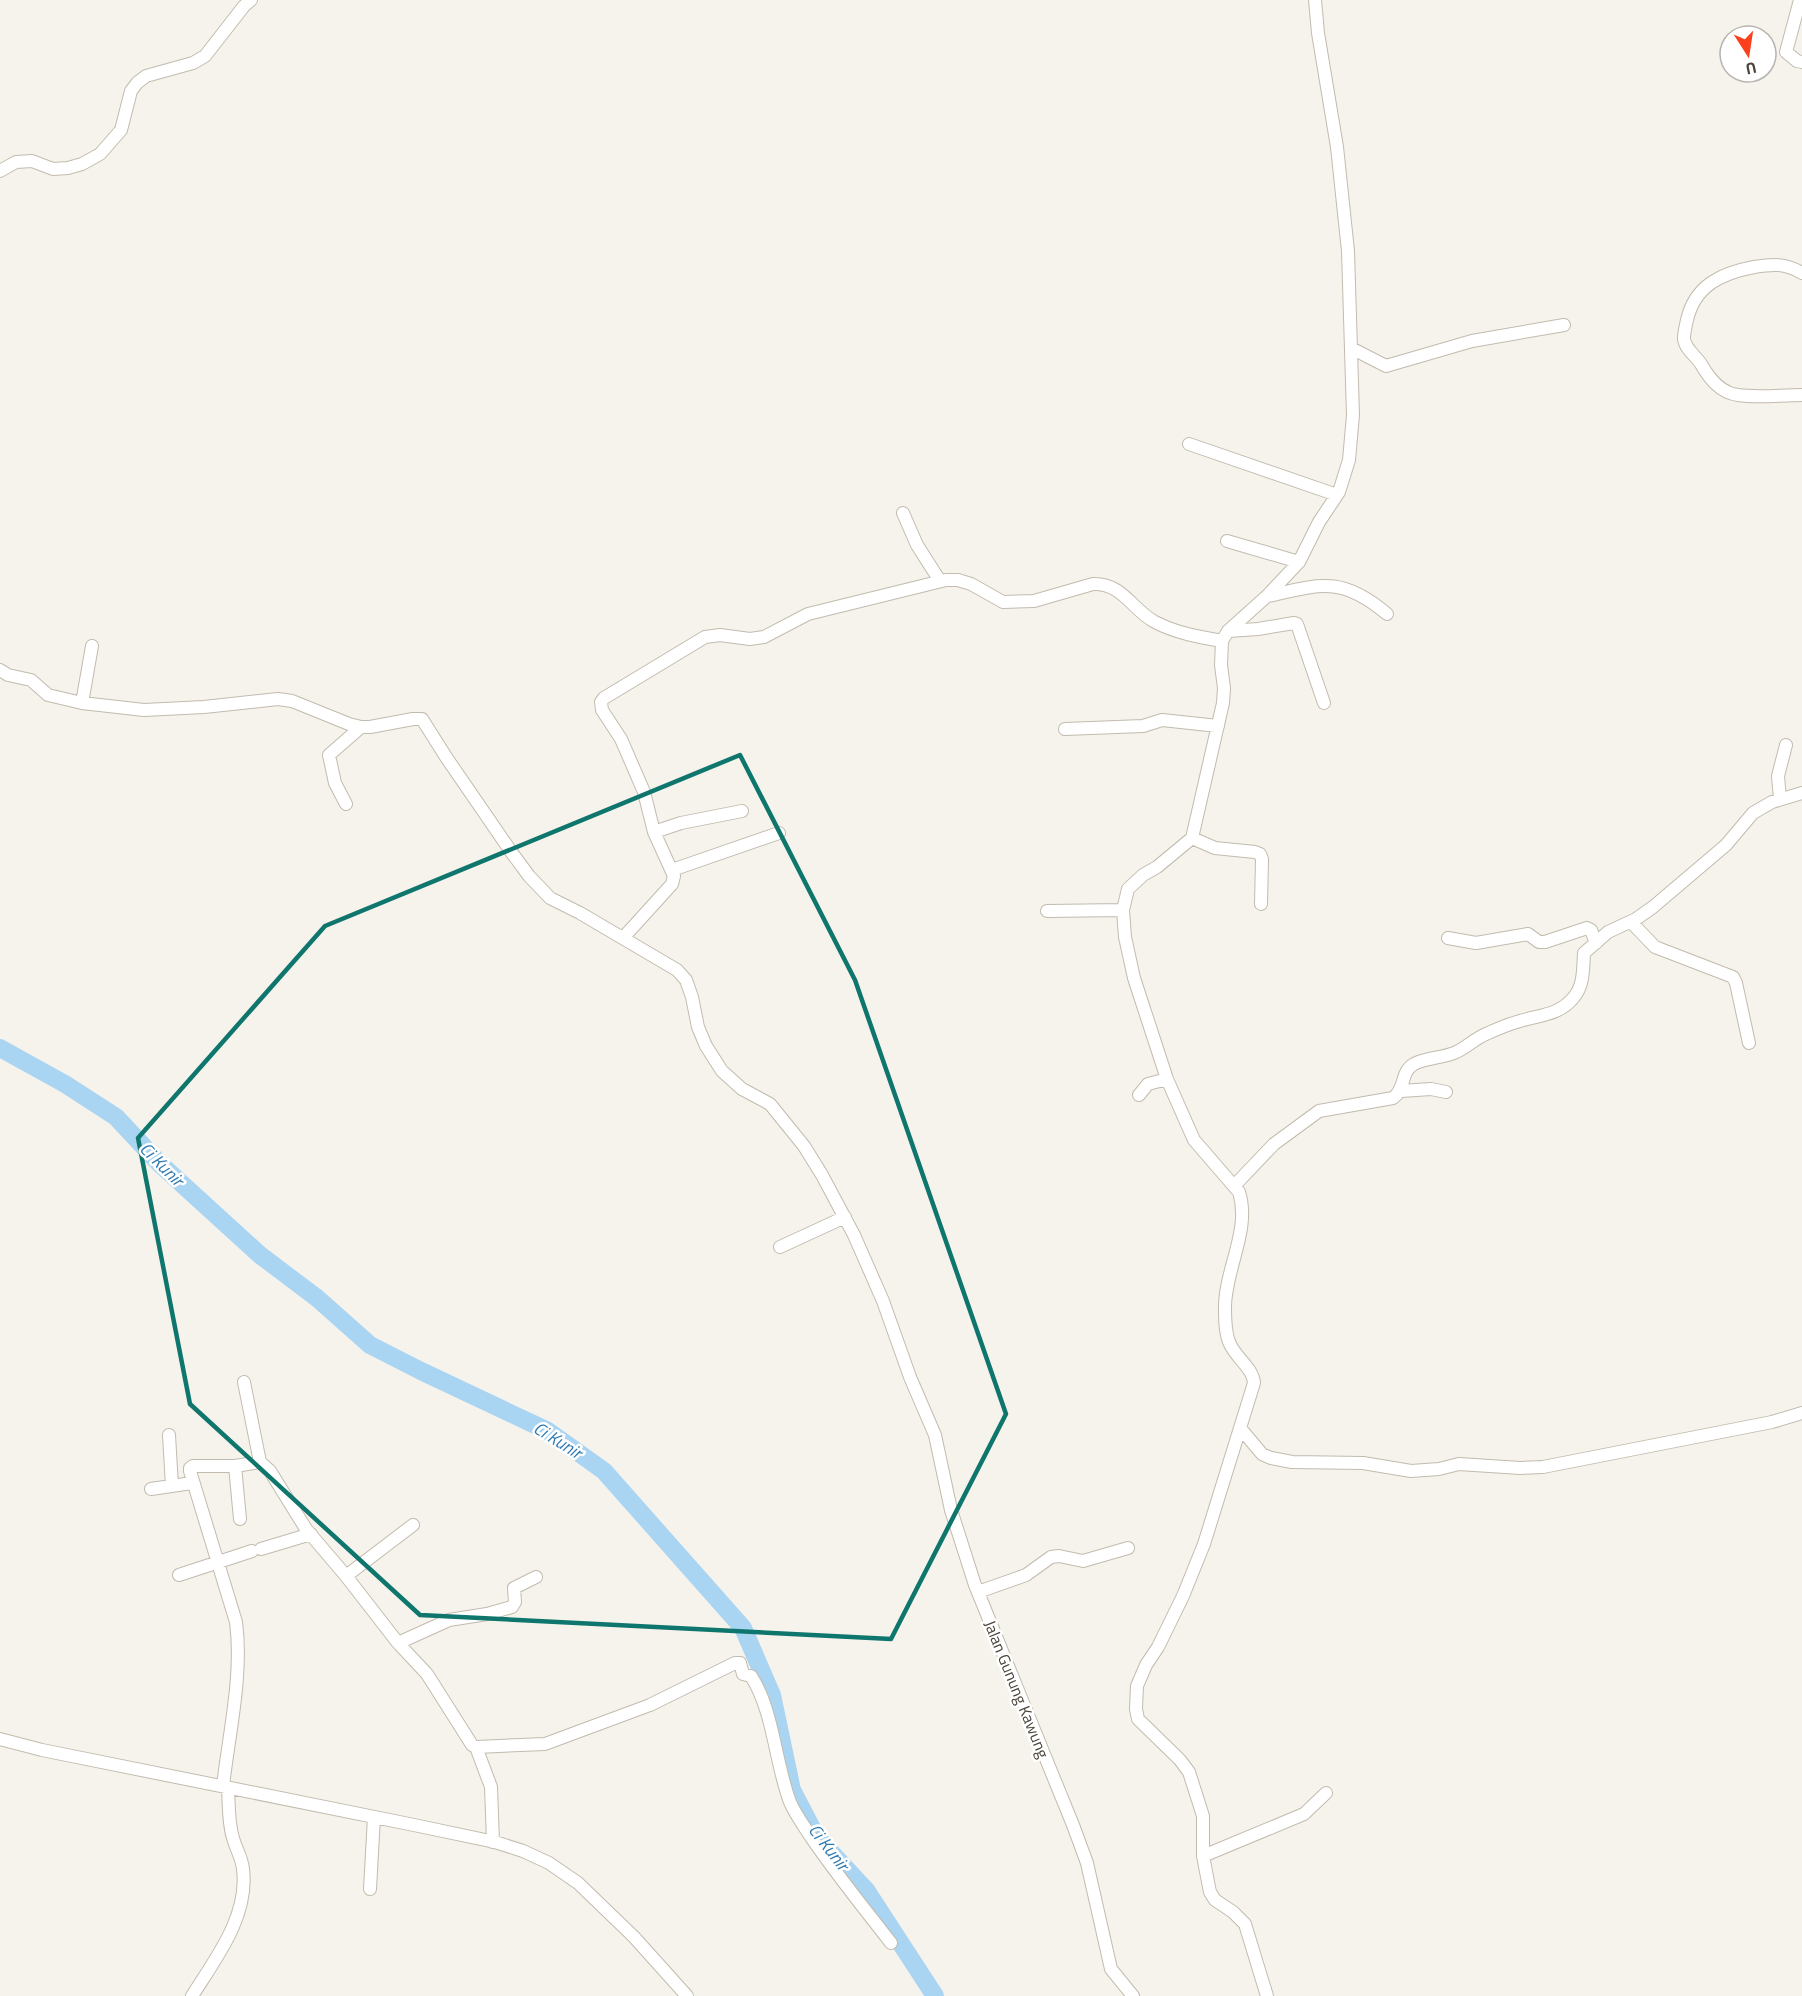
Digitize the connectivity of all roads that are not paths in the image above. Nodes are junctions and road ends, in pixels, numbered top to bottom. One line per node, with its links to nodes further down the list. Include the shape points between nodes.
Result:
1 (251, 0): 5 (street, via 206,56 146,76 137,83 131,91 121,130 100,154 68,168 53,169 32,161 16,162)
2 (1315, 0): 8 (street, via 1346,228)
3 (1800, 0): 4 (street, via 1786,52)
4 (1802, 62)
5 (0, 171)
6 (1802, 273): 9 (street, via 1788,265 1771,264 1720,276 1692,302 1684,338 1707,375 1724,391 1737,395)
7 (1564, 325): 8 (street, via 1472,341 1386,366)
8 (1352, 348): 11 (street, via 1352,438)
9 (1802, 395)
10 (1189, 444): 11 (street)
11 (1337, 495): 14 (street)
12 (903, 513): 15 (street)
13 (1227, 541): 14 (street)
14 (1299, 562): 16 (street)
15 (940, 580): 18 (street, via 971,584 1003,602 1034,601 1102,584 1111,586 1153,621 1194,636); 31 (street, via 808,614 764,637 705,637 603,699 602,710 621,739 644,792)
16 (1267, 596): 17 (street, via 1309,586 1336,586 1370,599); 18 (street)
17 (1387, 614)
18 (1225, 636): 22 (street, via 1297,624); 23 (street, via 1221,665 1224,688)
19 (92, 646): 21 (street)
20 (3, 674): 21 (street, via 31,680 48,695)
21 (82, 703): 24 (street, via 144,710 278,699)
22 (1324, 703)
23 (1218, 726): 25 (street, via 1162,720 1143,726); 33 (street)
24 (361, 727): 29 (street, via 329,755 335,783); 39 (street, Jalan Gunung Kawung, via 422,719 529,876 550,898)
25 (1065, 729)
26 (1786, 745): 28 (street, via 1778,776)
27 (1802, 793): 28 (street)
28 (1780, 799): 38 (street, via 1753,813 1726,845)
29 (346, 804)
30 (742, 811): 31 (street)
31 (654, 832): 34 (street)
32 (779, 833): 34 (street)
33 (1192, 838): 35 (street, via 1215,848 1260,854); 36 (street, via 1128,889)
34 (672, 870): 39 (street, via 672,884)
35 (1261, 904)
36 (1123, 910): 37 (street); 43 (street, via 1134,978)
37 (1047, 911)
38 (1631, 922): 41 (street, via 1608,932); 42 (street, via 1655,947 1733,977)
39 (623, 938): 48 (street, Jalan Gunung Kawung, via 677,970 686,980 698,1027 722,1071 742,1089 770,1104 784,1120 810,1155)
40 (1448, 938): 41 (street, via 1480,943 1528,934 1545,942 1587,928)
41 (1596, 943): 44 (street, via 1584,953 1579,989 1561,1009 1487,1034 1451,1054 1413,1064 1406,1070)
42 (1749, 1043)
43 (1167, 1079): 46 (street, via 1148,1084); 47 (street, via 1194,1140)
44 (1401, 1091): 45 (street); 47 (street, via 1390,1099 1319,1111 1274,1144)
45 (1446, 1092)
46 (1139, 1095)
47 (1234, 1186): 52 (street, via 1242,1199 1235,1258 1226,1290 1226,1330 1228,1342 1252,1373 1254,1383)
48 (845, 1217): 49 (street); 67 (street, Jalan Gunung Kawung, via 883,1301 935,1435 951,1510)
49 (780, 1247)
50 (244, 1382): 54 (street)
51 (1802, 1413): 52 (street, via 1723,1432 1543,1467 1520,1468 1459,1464 1410,1471 1363,1463 1281,1460 1262,1454)
52 (1241, 1430): 75 (street, via 1204,1544 1175,1614 1137,1686 1138,1719 1189,1772 1203,1816)
53 (169, 1435): 57 (street)
54 (260, 1462): 55 (street); 61 (street)
55 (235, 1466): 56 (street, via 193,1466); 59 (street)
56 (192, 1483): 57 (street); 63 (street)
57 (172, 1486): 58 (street)
58 (151, 1489)
59 (240, 1520)
60 (413, 1525): 65 (street)
61 (311, 1534): 63 (street); 65 (street)
62 (1128, 1548): 67 (street, via 1083,1561 1051,1557 1026,1575)
63 (218, 1562): 64 (street); 71 (street, via 236,1622 238,1650)
64 (179, 1575)
65 (346, 1576): 68 (street)
66 (536, 1577): 68 (street, via 514,1588 512,1607 449,1620)
67 (978, 1592): 80 (street, Jalan Gunung Kawung, via 1074,1825 1087,1863 1111,1969)
68 (398, 1643): 70 (street, via 427,1674)
69 (0, 1739): 71 (street)
70 (476, 1747): 74 (street, via 492,1787); 77 (street, via 544,1744 634,1712 740,1664 742,1674 754,1680 773,1732 793,1808 824,1857)
71 (225, 1787): 73 (street); 78 (street, via 229,1824 244,1871 242,1901 235,1923)
72 (1326, 1793): 75 (street, via 1304,1814)
73 (374, 1817): 74 (street); 76 (street)
74 (493, 1842): 79 (street, via 524,1851 579,1883)
75 (1203, 1856): 81 (street, via 1210,1892 1245,1924)
76 (370, 1889)
77 (891, 1942)
78 (192, 1996)
79 (687, 1996)
80 (1133, 1996)
81 (1267, 1996)

